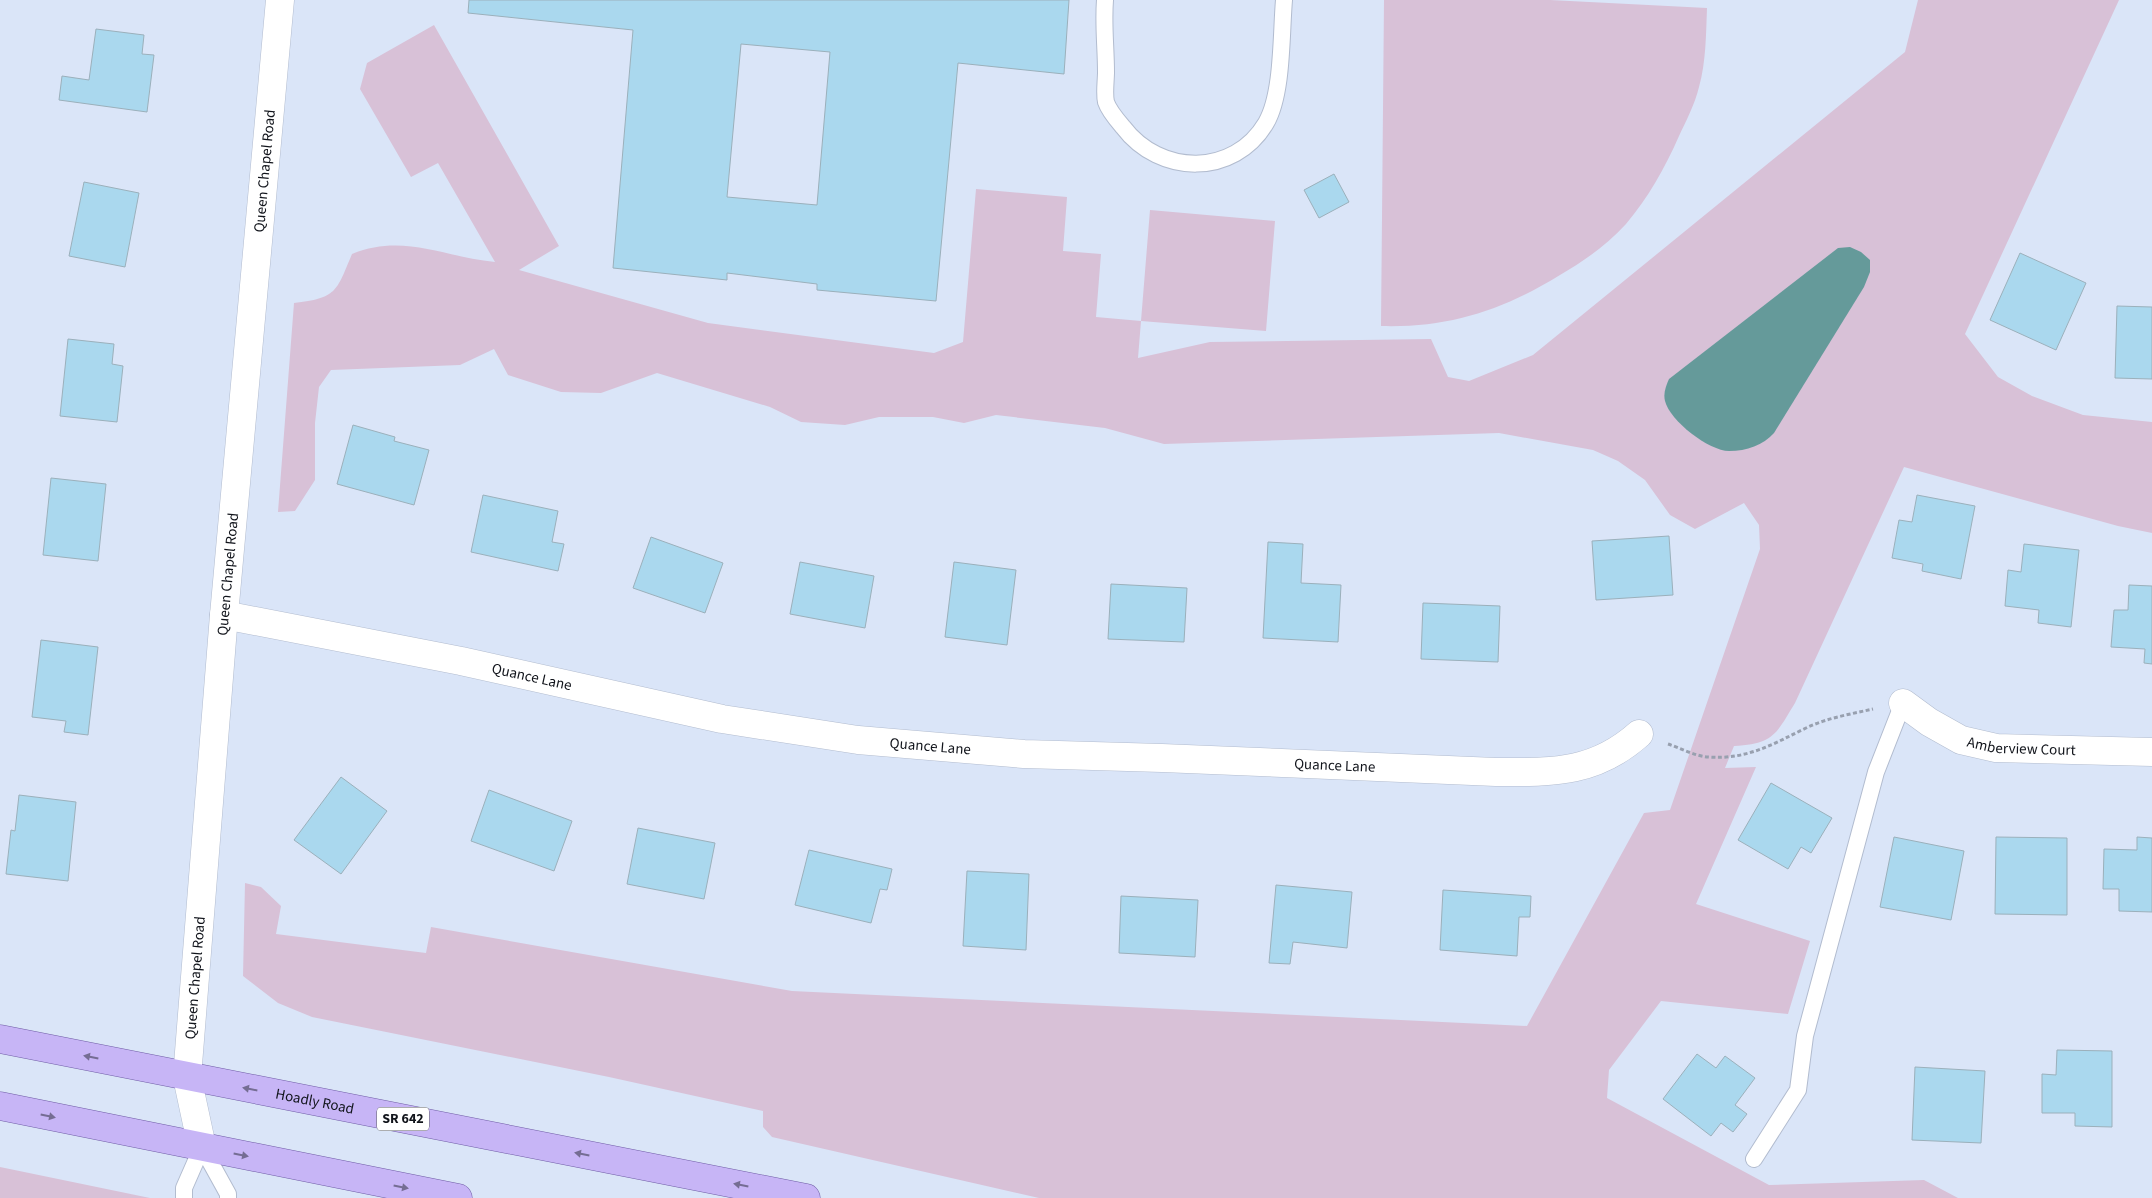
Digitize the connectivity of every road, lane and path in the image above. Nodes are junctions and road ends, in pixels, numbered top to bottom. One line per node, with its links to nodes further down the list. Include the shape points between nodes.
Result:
1 (280, 0): 4 (street, Queen Chapel Road)
2 (1106, 0): 3 (lane, via 1106,102 1131,138 1156,156 1178,164 1206,164 1231,155 1249,143 1266,123 1276,98)
3 (1284, 0)
4 (224, 615): 6 (street, Quance Lane, via 722,719 858,740 1024,754 1541,772 1580,767 1604,758 1621,750); 9 (street, Queen Chapel Road)
5 (1903, 703): 6 (path, via 1833,719 1782,742 1740,756 1705,757); 7 (street, Amberview Court, via 1928,722 1961,740 1996,748); 12 (lane, via 1876,772 1805,1036 1798,1090)
6 (1639, 734)
7 (2152, 752)
8 (0, 1039): 9 (main road, Hoadly Road / SR 642, one-way to 8)
9 (187, 1076): 11 (street, Queen Chapel Road); 16 (main road, Hoadly Road / SR 642, one-way to 9)
10 (0, 1106): 11 (main road, one-way to 11)
11 (202, 1147): 13 (lane, via 184,1188); 14 (lane); 15 (main road, one-way to 15)
12 (1754, 1159)
13 (184, 1198)
14 (228, 1198)
15 (458, 1198)
16 (806, 1198)

